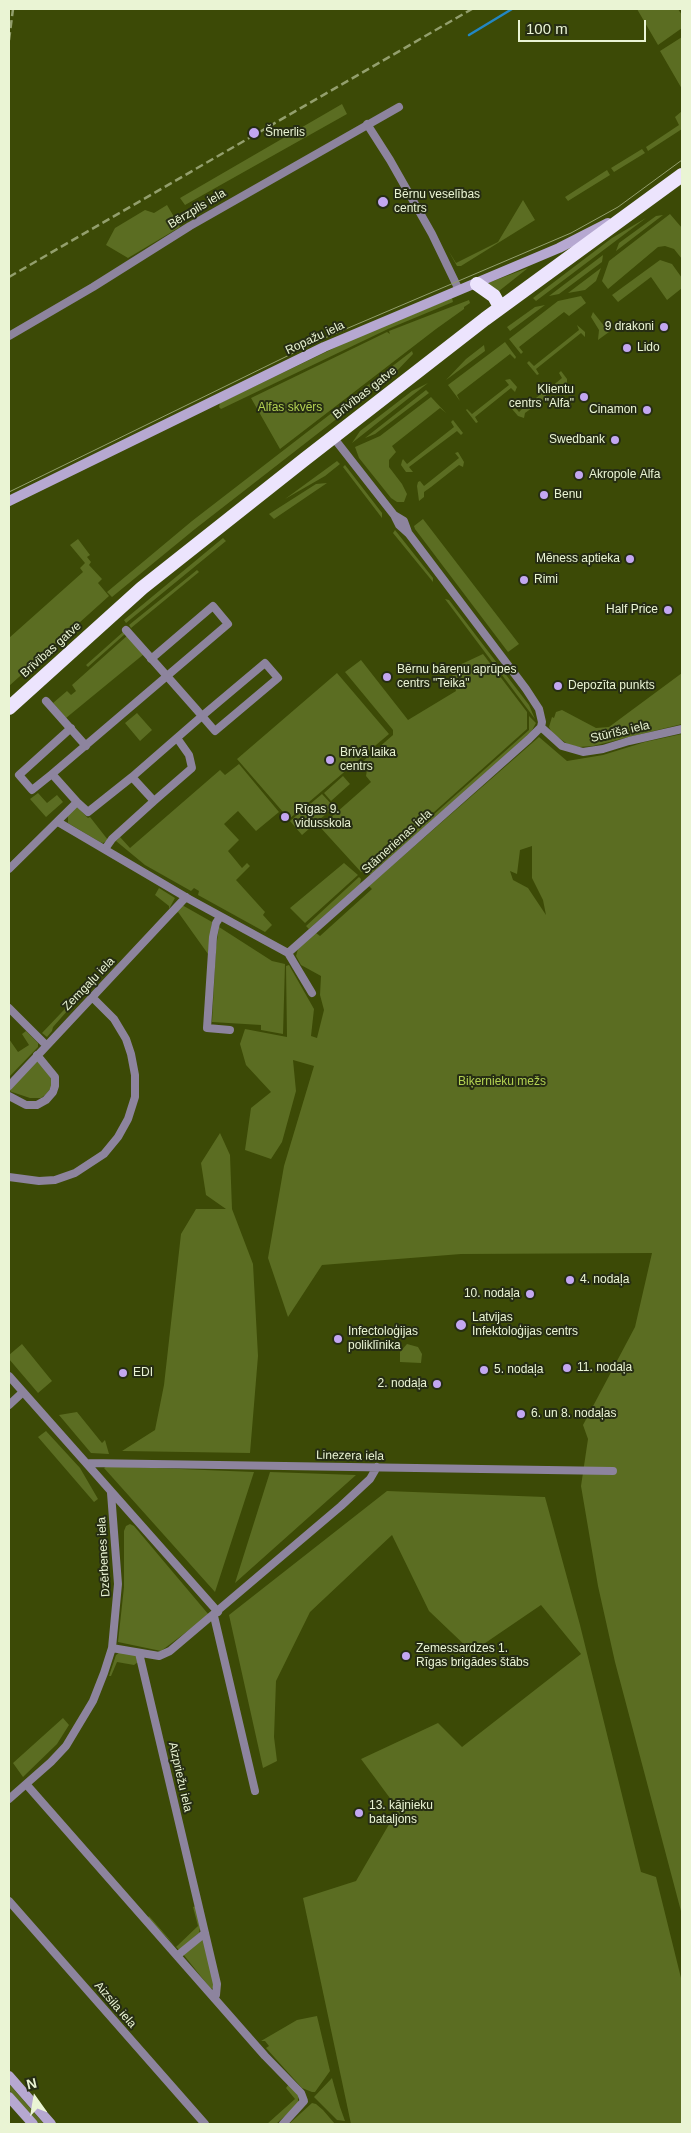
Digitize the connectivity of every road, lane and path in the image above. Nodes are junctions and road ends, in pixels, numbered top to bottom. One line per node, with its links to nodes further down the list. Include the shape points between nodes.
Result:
1 (399, 106): 2 (street, Bērzpils iela)
2 (367, 124): 6 (street, via 432,234); 8 (street, Bērzpils iela)
3 (682, 175): 4 (highway, Brīvības gatve)
4 (636, 209): 5 (street, Ropažu iela); 7 (highway, Brīvības gatve)
5 (477, 284): 6 (street, Ropažu iela); 7 (highway, via 494,296)
6 (459, 290): 10 (street, Ropažu iela, via 324,347)
7 (500, 308): 9 (highway, Brīvības gatve)
8 (9, 336)
9 (333, 437): 15 (highway, Brīvības gatve, via 142,588); 17 (street, via 395,517 404,521 409,534 528,692 542,717)
10 (9, 501)
11 (126, 630): 12 (street)
12 (151, 659): 13 (street); 13 (street, via 213,606 228,624)
13 (166, 675): 16 (street); 21 (street)
14 (46, 701): 18 (street)
15 (9, 708)
16 (202, 716): 16 (street, via 265,663 278,678 215,730); 20 (street)
17 (540, 727): 19 (street, Stūrīša iela, via 562,746 583,752); 31 (street, Stāmerienas iela)
18 (71, 728): 21 (street); 22 (street, via 19,775 32,790)
19 (682, 729)
20 (177, 738): 23 (street); 24 (street, via 189,755 192,768)
21 (86, 746): 22 (street)
22 (52, 774): 25 (street)
23 (132, 777): 24 (street); 25 (street, via 88,812)
24 (154, 801): 27 (street)
25 (77, 802): 26 (street)
26 (58, 822): 27 (street); 28 (street)
27 (105, 849): 29 (street)
28 (9, 869)
29 (186, 897): 30 (street); 33 (street, Zemgaļu iela)
30 (220, 917): 31 (street); 35 (street, via 213,937 207,1028)
31 (288, 954): 32 (street)
32 (312, 993)
33 (92, 997): 36 (street, Zemgaļu iela); 40 (street, via 114,1019 131,1054 136,1075 135,1097 128,1119 104,1154 75,1173 39,1181)
34 (9, 1008): 36 (street)
35 (230, 1030)
36 (46, 1046): 37 (street, Zemgaļu iela)
37 (37, 1055): 38 (street, Zemgaļu iela); 39 (street, via 55,1077 53,1092 37,1105 26,1105)
38 (9, 1086)
39 (9, 1096)
40 (9, 1177)
41 (9, 1376): 42 (street)
42 (23, 1392): 43 (street); 44 (street)
43 (9, 1405)
44 (87, 1463): 45 (street, Linezera iela); 47 (street)
45 (377, 1467): 46 (street, Linezera iela); 48 (street, via 370,1479)
46 (613, 1471)
47 (111, 1493): 48 (street); 49 (street, Dzērbenes iela, via 118,1584)
48 (216, 1614): 50 (street, via 170,1651 159,1656); 52 (street)
49 (112, 1648): 50 (street); 51 (street, Dzērbenes iela, via 93,1701 77,1730 59,1754)
50 (140, 1653): 55 (street, Aizpriežu iela)
51 (26, 1784): 53 (street, Dzērbenes iela); 56 (street)
52 (255, 1791)
53 (9, 1799)
54 (9, 1901): 62 (street, Aizsila iela)
55 (205, 1933): 56 (street); 57 (street, Aizpriežu iela, via 217,1984)
56 (178, 1955): 57 (street)
57 (214, 1998): 63 (street, via 304,2098 303,2104)
58 (9, 2076): 61 (street)
59 (9, 2096): 60 (street)
60 (33, 2124)
61 (51, 2124)
62 (205, 2124)
63 (284, 2124)

